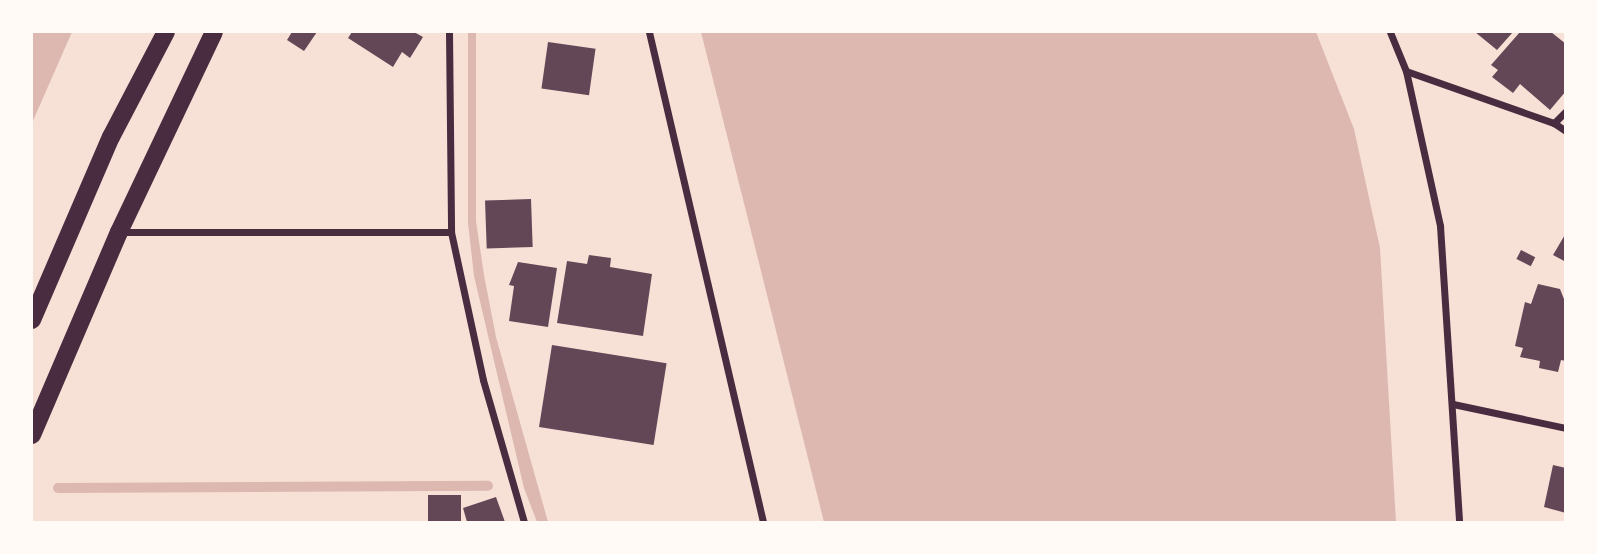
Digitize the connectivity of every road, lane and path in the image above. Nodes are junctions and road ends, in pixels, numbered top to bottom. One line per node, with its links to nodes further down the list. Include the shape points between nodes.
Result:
1 (166, 32): 12 (main road, via 111,137)
2 (214, 32): 10 (main road)
3 (449, 32): 11 (street)
4 (649, 32): 17 (street)
5 (1390, 32): 6 (street)
6 (1406, 71): 8 (street); 13 (street, via 1440,226)
7 (1566, 111): 8 (street)
8 (1554, 123): 9 (street)
9 (1566, 131)
10 (119, 232): 11 (street); 15 (main road)
11 (451, 232): 16 (street, via 483,380)
12 (32, 320)
13 (1453, 404): 14 (street); 18 (street)
14 (1566, 428)
15 (32, 435)
16 (524, 523)
17 (763, 523)
18 (1459, 523)

